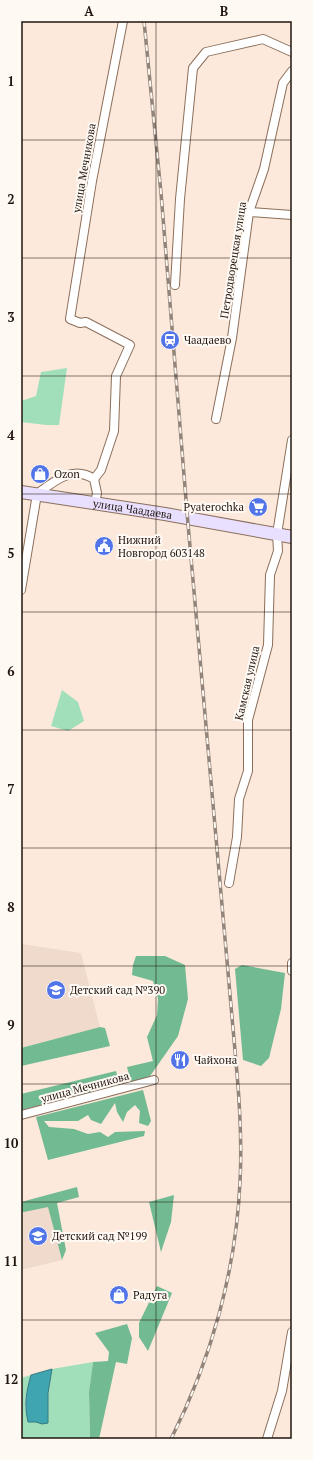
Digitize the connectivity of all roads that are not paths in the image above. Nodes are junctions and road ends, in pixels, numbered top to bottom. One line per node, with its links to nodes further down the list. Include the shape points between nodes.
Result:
1 (123, 21): 9 (street, улица Мечникова, via 92,180 70,319 80,323 86,322 130,345 116,376 114,431 101,470)
2 (292, 52): 6 (street, via 263,39 206,52 193,68 180,199)
3 (292, 70): 4 (street, Петродворецкая улица, via 283,84 264,169)
4 (250, 212): 5 (street); 7 (street, Петродворецкая улица, via 232,338)
5 (292, 214)
6 (175, 285)
7 (216, 419)
8 (292, 440): 13 (street, Камская улица)
9 (94, 479): 11 (street, via 82,473 68,474 58,478); 12 (street, via 97,493)
10 (21, 492): 11 (street, улица Чаадаева)
11 (37, 494): 12 (street, улица Чаадаева); 15 (street)
12 (95, 504): 13 (street, улица Чаадаева)
13 (277, 534): 14 (street, улица Чаадаева); 16 (street, Камская улица, via 278,551 270,575 268,645 248,720 248,771 239,799 237,837)
14 (292, 537)
15 (21, 590)
16 (229, 883)
17 (154, 1080): 18 (street, улица Мечникова)
18 (21, 1115)
19 (292, 1332): 20 (street, via 282,1391)
20 (267, 1439)

